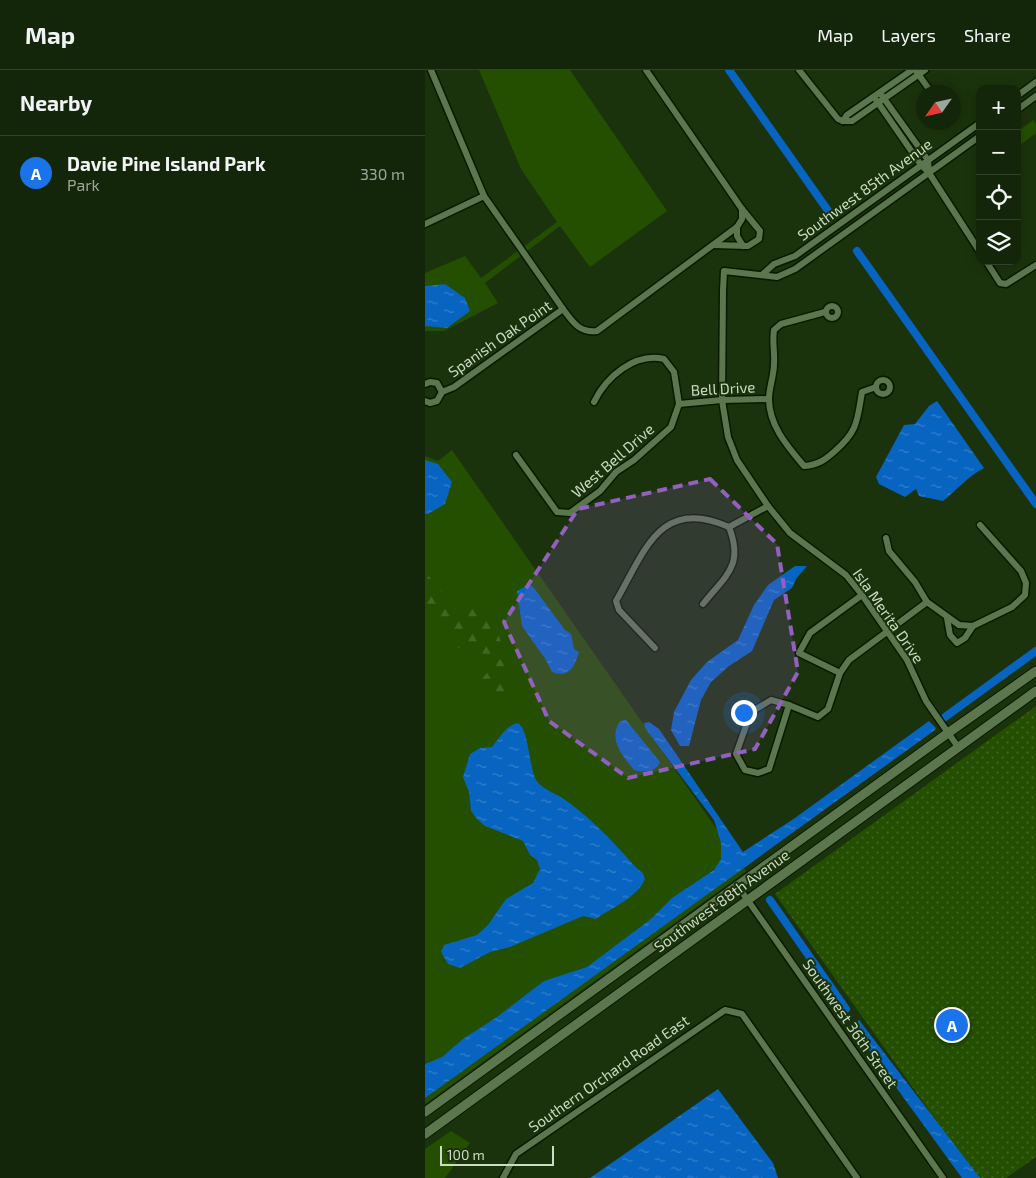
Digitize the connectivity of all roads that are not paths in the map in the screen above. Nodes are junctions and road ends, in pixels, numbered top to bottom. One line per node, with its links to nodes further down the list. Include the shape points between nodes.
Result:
1 (431, 70): 16 (street)
2 (646, 70): 17 (street)
3 (799, 70): 9 (street, via 843,121 852,122)
4 (918, 71): 6 (street); 9 (street)
5 (1036, 82): 7 (street)
6 (927, 85)
7 (1021, 93)
8 (1036, 96): 10 (street)
9 (879, 98): 13 (street); 14 (street)
10 (1021, 107)
11 (976, 126): 13 (street, Southwest 85th Avenue)
12 (976, 139): 15 (street, Southwest 85th Avenue)
13 (928, 160): 14 (street, Southwest 85th Avenue); 15 (street)
14 (921, 165): 15 (street); 26 (street, Southwest 85th Avenue, via 795,256 774,264)
15 (929, 173): 22 (street); 26 (street, Southwest 85th Avenue, via 795,270 777,277)
16 (484, 196): 18 (street); 27 (street)
17 (742, 209): 19 (street, via 742,219); 21 (street, via 760,231 756,242)
18 (425, 224)
19 (737, 227): 20 (street, Spanish Oak Point); 21 (street, via 737,236)
20 (714, 245): 21 (street); 27 (street, Spanish Oak Point, via 597,331 577,328)
21 (743, 246)
22 (976, 246)
23 (988, 265): 24 (street, via 999,283 1006,284)
24 (1036, 265)
25 (724, 270): 26 (street, Southwest 85th Avenue); 33 (street, Isla Merita Drive)
26 (763, 274)
27 (563, 309): 31 (street, Spanish Oak Point, via 454,387)
28 (825, 312): 32 (street, via 781,324 774,330 775,363)
29 (425, 384): 31 (street, Spanish Oak Point, via 437,383)
30 (876, 387): 32 (street, via 862,392 857,424 851,437 816,465 805,466 788,447 771,413)
31 (442, 392): 34 (street, Spanish Oak Point, via 437,401)
32 (769, 399): 33 (street, Bell Drive)
33 (723, 400): 36 (street, Bell Drive); 38 (street, Isla Merita Drive, via 728,437 737,460)
34 (425, 401)
35 (594, 402): 36 (street, via 601,387 611,378 651,356 664,359 674,372)
36 (679, 404): 37 (street, West Bell Drive, via 671,427 616,472 600,491 570,513 557,512)
37 (516, 455)
38 (768, 506): 40 (street); 42 (street, Isla Merita Drive, via 790,533 846,575)
39 (980, 525): 46 (street, via 1021,571 1026,583 1025,595 1012,607)
40 (729, 527): 44 (street, via 736,545 733,566); 48 (street, via 703,518 679,519 663,528 650,542 616,601 619,610)
41 (886, 538): 43 (street, via 889,551)
42 (862, 595): 47 (street, Isla Merita Drive); 50 (street, via 810,633 799,653)
43 (927, 602): 45 (street); 47 (street)
44 (703, 604)
45 (947, 618): 46 (street, via 959,625); 46 (street, via 950,635 957,643)
46 (973, 626)
47 (887, 630): 50 (street, via 849,660); 53 (street, Isla Merita Drive)
48 (655, 648)
49 (1036, 672): 53 (main road, Southwest 88th Avenue)
50 (840, 673): 52 (street, via 828,709 818,717)
51 (1036, 691): 54 (main road, Southwest 88th Avenue)
52 (789, 705): 52 (street, via 771,700 751,712 736,754 745,770 758,773 769,769)
53 (948, 732): 54 (street, Isla Merita Drive); 55 (main road, Southwest 88th Avenue)
54 (958, 747): 56 (main road, Southwest 88th Avenue)
55 (737, 885): 56 (street, Southwest 36th Street); 57 (main road, Southwest 88th Avenue)
56 (747, 899): 58 (main road, Southwest 88th Avenue); 61 (street, Southwest 36th Street)
57 (425, 1112)
58 (425, 1134)
59 (503, 1178): 60 (street, Southern Orchard Road East, via 516,1154 725,1010 742,1014)
60 (857, 1178)
61 (943, 1178)

